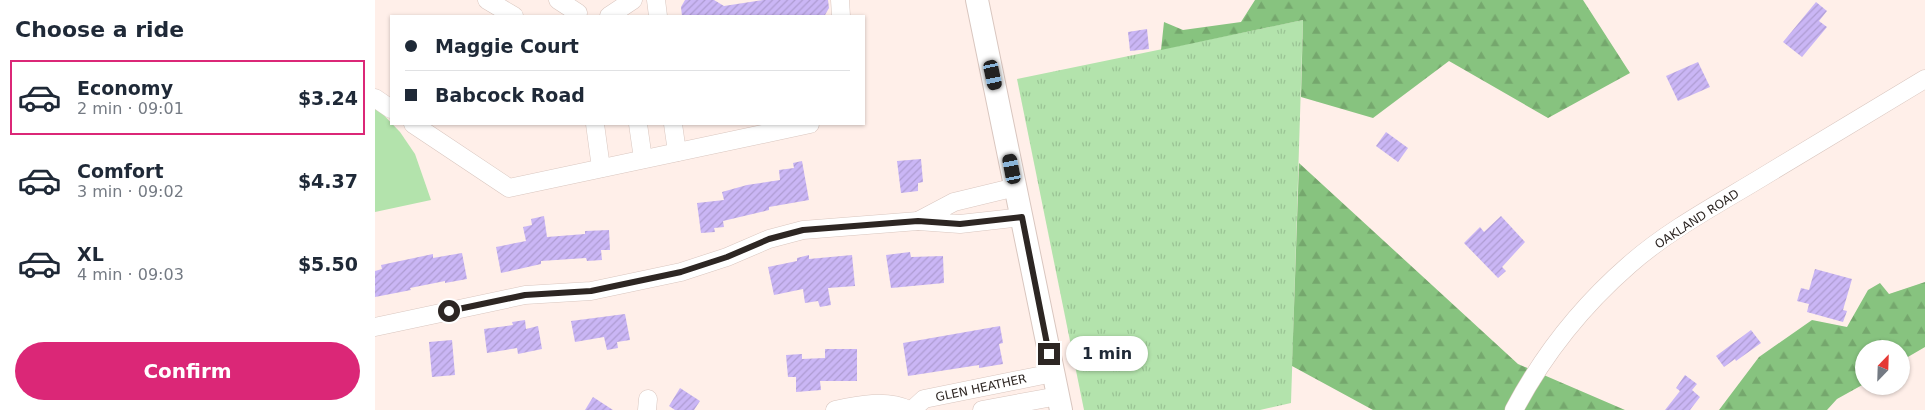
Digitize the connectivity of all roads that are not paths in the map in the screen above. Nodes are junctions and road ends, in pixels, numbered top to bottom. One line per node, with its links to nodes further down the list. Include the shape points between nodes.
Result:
1 (487, 0): 7 (street)
2 (558, 0): 6 (street)
3 (656, 0): 8 (street)
4 (840, 0): 9 (street)
5 (977, 0): 21 (main road)
6 (578, 10)
7 (512, 15)
8 (658, 15)
9 (841, 15)
10 (1925, 79): 30 (street, OAKLAND ROAD, via 1692,219 1630,264 1594,298 1555,344)
11 (375, 98): 12 (street)
12 (390, 108)
13 (414, 125): 20 (street, via 509,188)
14 (595, 125): 20 (street)
15 (638, 125): 19 (street)
16 (673, 125): 18 (street)
17 (805, 125): 18 (street)
18 (677, 152): 19 (street)
19 (643, 159): 20 (street)
20 (601, 168)
21 (1016, 187): 22 (main road); 23 (street, via 954,202)
22 (1022, 217): 23 (street, via 960,224); 25 (main road)
23 (918, 221): 24 (street, via 803,230 769,239 681,272 591,291 525,295)
24 (375, 327)
25 (1053, 373): 26 (main road); 28 (street, GLEN HEATHER, via 924,400)
26 (1060, 403): 29 (street, GLEN HEATHER)
27 (835, 410): 28 (street, GLEN HEATHER, via 885,404)
28 (911, 410)
29 (983, 410)
30 (1515, 410)

